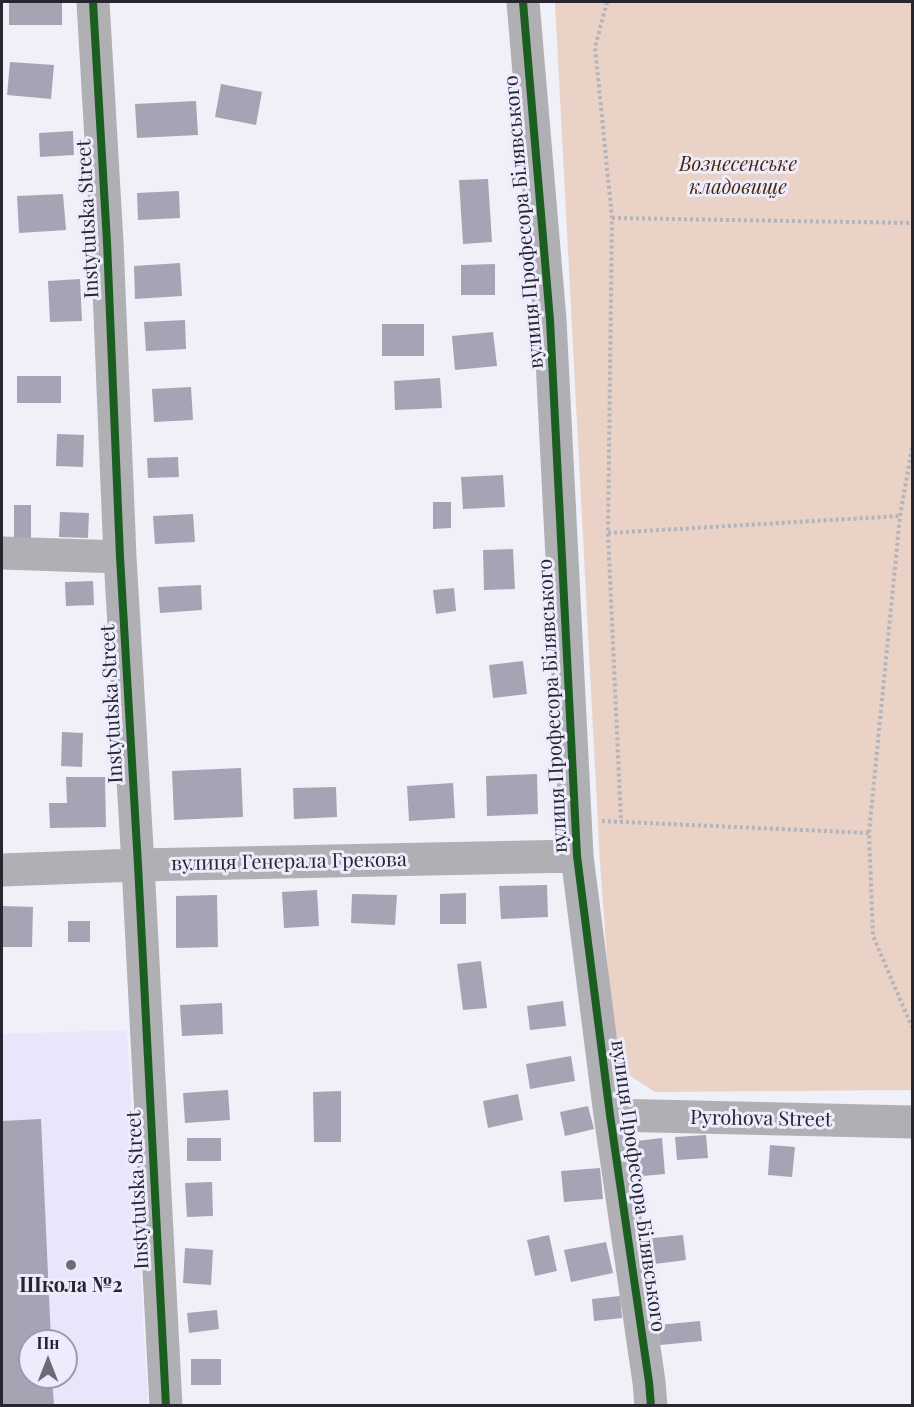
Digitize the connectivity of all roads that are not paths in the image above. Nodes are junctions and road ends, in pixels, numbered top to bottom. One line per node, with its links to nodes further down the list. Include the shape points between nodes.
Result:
1 (93, 2): 4 (street, Instytutska Street)
2 (523, 2): 5 (street, вулиця Професора Білявського, via 550,320)
3 (2, 554): 4 (street)
4 (120, 557): 6 (street, Instytutska Street)
5 (577, 856): 6 (street, вулиця Генерала Грекова); 8 (street, вулиця Професора Білявського)
6 (138, 865): 7 (street, вулиця Генерала Грекова); 10 (street, Instytutska Street)
7 (2, 870)
8 (610, 1115): 9 (street, Pyrohova Street); 11 (street, вулиця Професора Білявського)
9 (912, 1122)
10 (166, 1406)
11 (651, 1406)

